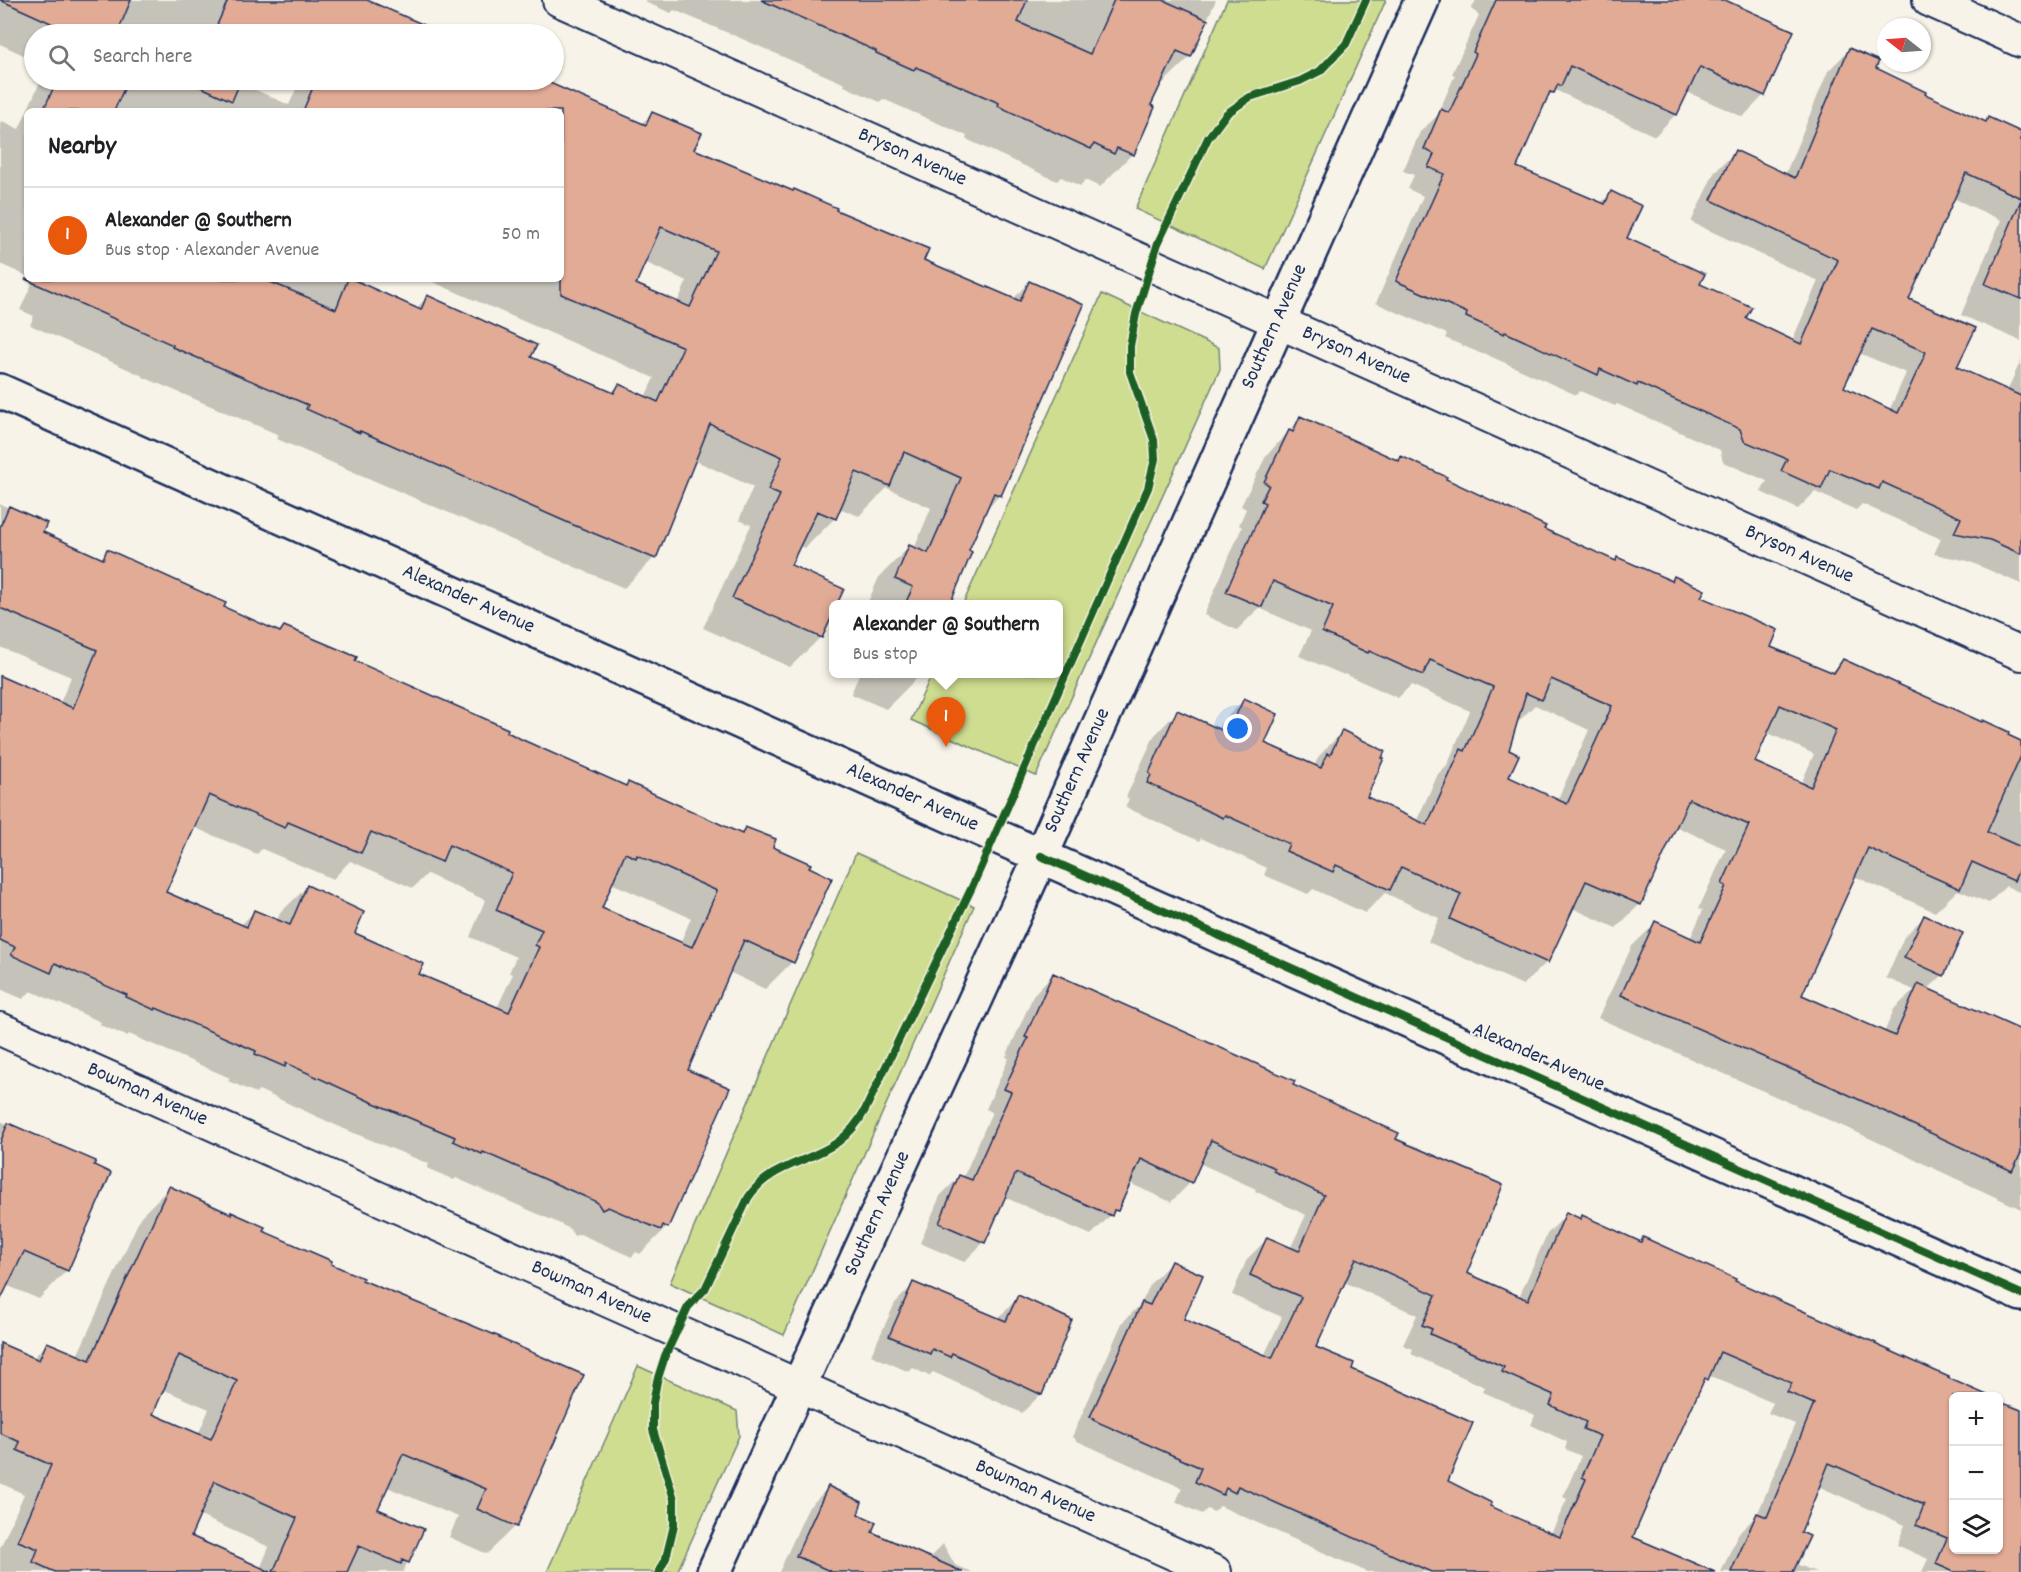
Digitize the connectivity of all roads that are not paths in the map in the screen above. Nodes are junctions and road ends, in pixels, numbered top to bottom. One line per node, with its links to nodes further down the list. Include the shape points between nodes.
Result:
1 (559, 0): 5 (street, Bryson Avenue)
2 (1422, 0): 5 (street, Southern Avenue)
3 (1929, 0): 4 (street)
4 (2021, 41)
5 (1278, 321): 7 (street, Bryson Avenue); 8 (street, Southern Avenue)
6 (0, 391): 8 (street, Alexander Avenue)
7 (2021, 654)
8 (1041, 856): 10 (street, Alexander Avenue); 11 (street, Southern Avenue)
9 (0, 1029): 11 (street, Bowman Avenue)
10 (2021, 1293)
11 (800, 1387): 12 (street, Southern Avenue); 13 (street, Bowman Avenue)
12 (714, 1572)
13 (1215, 1572)

